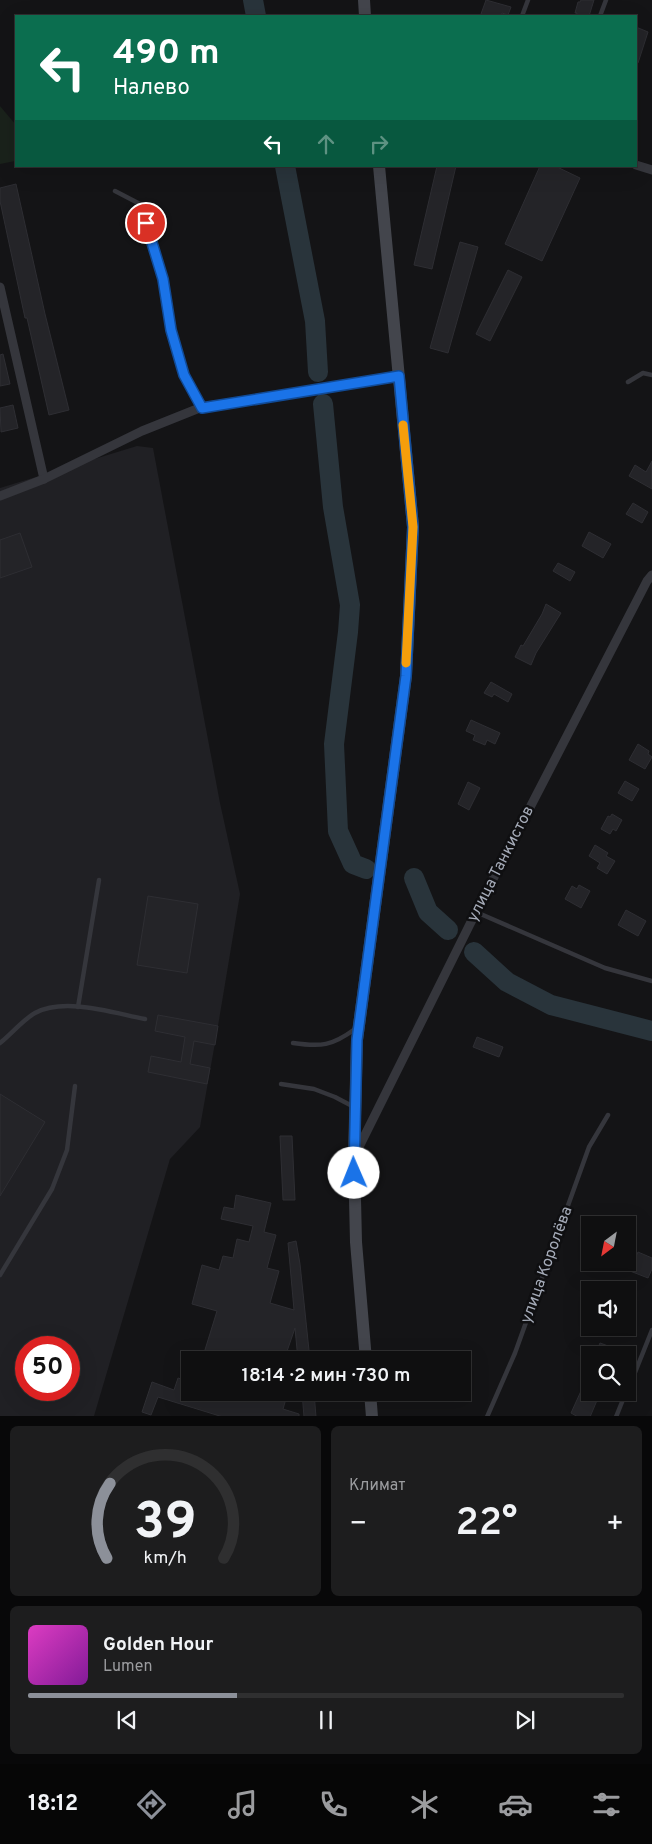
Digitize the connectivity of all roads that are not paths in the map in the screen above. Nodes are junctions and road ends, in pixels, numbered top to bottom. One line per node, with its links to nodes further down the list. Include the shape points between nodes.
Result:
1 (364, 0): 4 (main road)
2 (528, 0): 5 (lane)
3 (606, 0): 6 (lane)
4 (365, 15)
5 (522, 15)
6 (600, 15)
7 (637, 165): 9 (street)
8 (379, 167): 13 (main road)
9 (652, 170)
10 (115, 191): 15 (lane, via 140,204 163,279 171,330 184,375)
11 (0, 287): 16 (street)
12 (652, 375): 14 (lane, via 643,373)
13 (399, 376): 15 (street); 24 (main road, via 413,527 406,676)
14 (628, 382)
15 (202, 408): 16 (street, via 142,430)
16 (44, 479): 17 (street)
17 (0, 496)
18 (652, 575): 20 (street, улица Танкистов)
19 (99, 880): 22 (lane)
20 (476, 912): 21 (lane, via 605,968); 31 (street, улица Танкистов)
21 (652, 981)
22 (78, 1006): 23 (lane); 25 (lane, via 52,1007 34,1014)
23 (145, 1019)
24 (359, 1026): 26 (lane, via 334,1042 317,1046); 29 (main road)
25 (0, 1043)
26 (293, 1043)
27 (281, 1084): 29 (lane, via 314,1089)
28 (75, 1086): 32 (lane, via 67,1150 52,1189)
29 (355, 1108): 31 (main road)
30 (608, 1116): 39 (lane, улица Королёва, via 589,1147 515,1353)
31 (354, 1156): 34 (main road, via 356,1242)
32 (0, 1274)
33 (652, 1330): 35 (lane)
34 (365, 1351)
35 (636, 1369)
36 (371, 1401): 38 (main road)
37 (623, 1401): 40 (lane)
38 (372, 1416)
39 (487, 1416)
40 (616, 1416)

